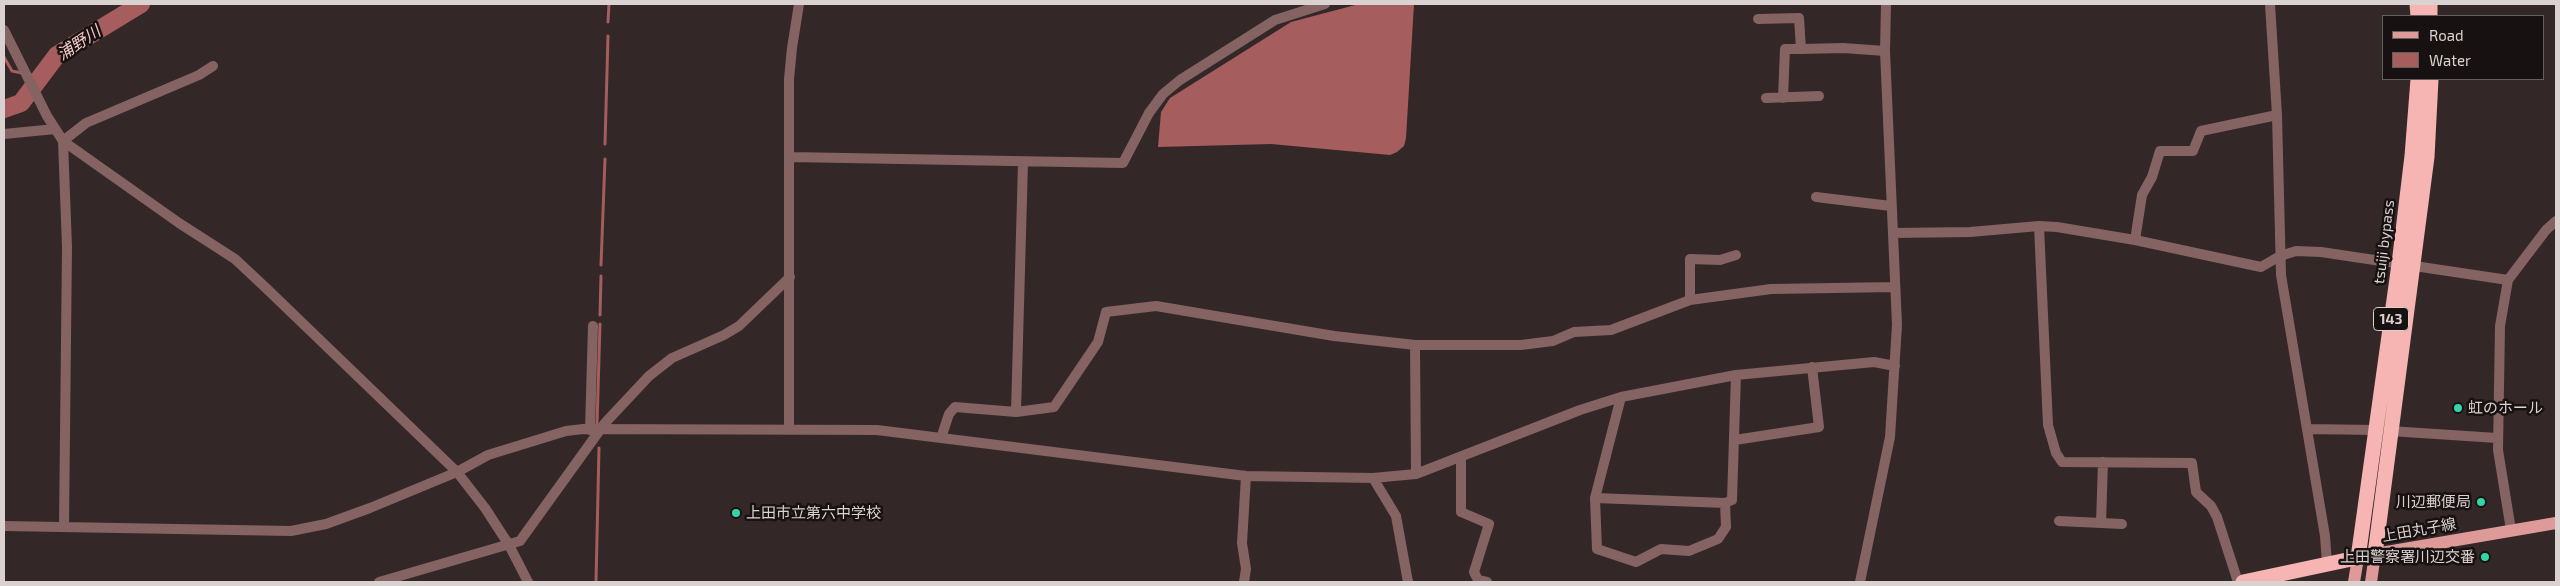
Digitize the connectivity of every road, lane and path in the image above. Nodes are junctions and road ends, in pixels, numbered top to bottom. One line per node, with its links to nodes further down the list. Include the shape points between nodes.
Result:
1 (799, 4): 19 (street, via 789,80)
2 (1325, 4): 20 (street, via 1275,20 1180,80 1163,94 1149,113 1124,163)
3 (1886, 4): 8 (street)
4 (2270, 4): 15 (street)
5 (1758, 19): 7 (street, via 1799,18)
6 (4, 30): 16 (street)
7 (1801, 49): 8 (street); 14 (street, via 1785,49)
8 (1885, 51): 22 (street)
9 (213, 66): 18 (street, via 86,123)
10 (2418, 80): 29 (highway, tsuiji bypass / 143)
11 (2431, 80): 29 (highway, tsuiji bypass / 143, via 2427,157)
12 (1819, 96): 14 (street)
13 (1766, 98): 14 (street)
14 (1783, 98)
15 (2277, 115): 26 (street, via 2201,130 2193,151 2160,151 2142,195); 28 (street)
16 (55, 129): 17 (street); 18 (street)
17 (4, 134)
18 (63, 141): 50 (street, via 179,224 235,259); 61 (street, via 68,247)
19 (790, 157): 20 (street); 30 (street)
20 (1023, 163): 40 (street)
21 (1816, 197): 22 (street)
22 (1891, 206): 25 (street)
23 (2556, 221): 31 (street)
24 (2039, 226): 25 (street, via 1970,232); 26 (street); 49 (street, via 2048,425 2062,462)
25 (1893, 233): 32 (street)
26 (2135, 240): 28 (street, via 2261,267)
27 (1736, 256): 33 (street, via 1720,260 1690,259)
28 (2280, 256): 29 (street, via 2296,251 2321,252); 43 (street)
29 (2406, 265): 31 (street); 44 (highway, tsuiji bypass / 143)
30 (790, 277): 41 (street); 42 (street, via 739,326 660,366)
31 (2508, 280): 46 (street, via 2500,326)
32 (1895, 287): 33 (street, via 1771,289); 36 (street, via 1898,325)
33 (1690, 300): 35 (street, via 1611,330 1574,332 1552,341 1521,345)
34 (593, 326): 42 (street)
35 (1415, 345): 40 (street, via 1334,336 1156,306 1106,312 1098,342 1054,407); 51 (street)
36 (1895, 366): 37 (street, via 1874,362); 72 (street, via 1890,437)
37 (1812, 367): 38 (street); 47 (street, via 1819,427)
38 (1736, 375): 39 (street); 47 (street)
39 (1621, 397): 48 (street); 54 (street)
40 (1016, 412): 45 (street, via 955,406)
41 (789, 428): 42 (street); 45 (street, via 878,430)
42 (595, 429): 50 (street, via 566,431 532,441 480,459); 63 (street, via 520,541)
43 (2307, 429): 44 (street); 66 (street)
44 (2383, 430): 46 (street); 64 (highway, tsuiji bypass / 143); 65 (highway, tsuiji bypass / 143)
45 (941, 438): 52 (street)
46 (2497, 438): 62 (street)
47 (1735, 440): 55 (street, via 1732,500)
48 (1461, 457): 51 (street); 71 (street, via 1461,512 1489,524 1474,572 1478,580)
49 (2103, 462): 57 (street); 73 (street, via 2192,463 2196,492 2217,517)
50 (457, 472): 61 (street, via 326,524 291,531); 63 (street)
51 (1416, 474): 53 (street)
52 (1246, 476): 53 (street); 69 (street, via 1242,542 1246,569)
53 (1373, 478): 70 (street, via 1396,516)
54 (1595, 498): 55 (street); 55 (street, via 1597,549 1636,562 1661,549 1689,551 1718,539 1726,527)
55 (1725, 503)
56 (2059, 521): 57 (street)
57 (2101, 523): 59 (street)
58 (2556, 523): 62 (main road, 上田丸子線)
59 (2122, 524)
60 (4, 526): 61 (street)
61 (64, 526)
62 (2512, 530): 64 (main road, 上田丸子線)
63 (509, 546): 67 (street, via 497,546); 68 (street)
64 (2375, 554): 65 (highway); 76 (main road, 上田丸子線)
65 (2358, 558): 66 (highway); 75 (main road)
66 (2328, 564): 74 (highway)
67 (379, 582)
68 (528, 582)
69 (1244, 582)
70 (1408, 582)
71 (1487, 582)
72 (1860, 582)
73 (2238, 582)
74 (2244, 582)
75 (2354, 582)
76 (2371, 582)

